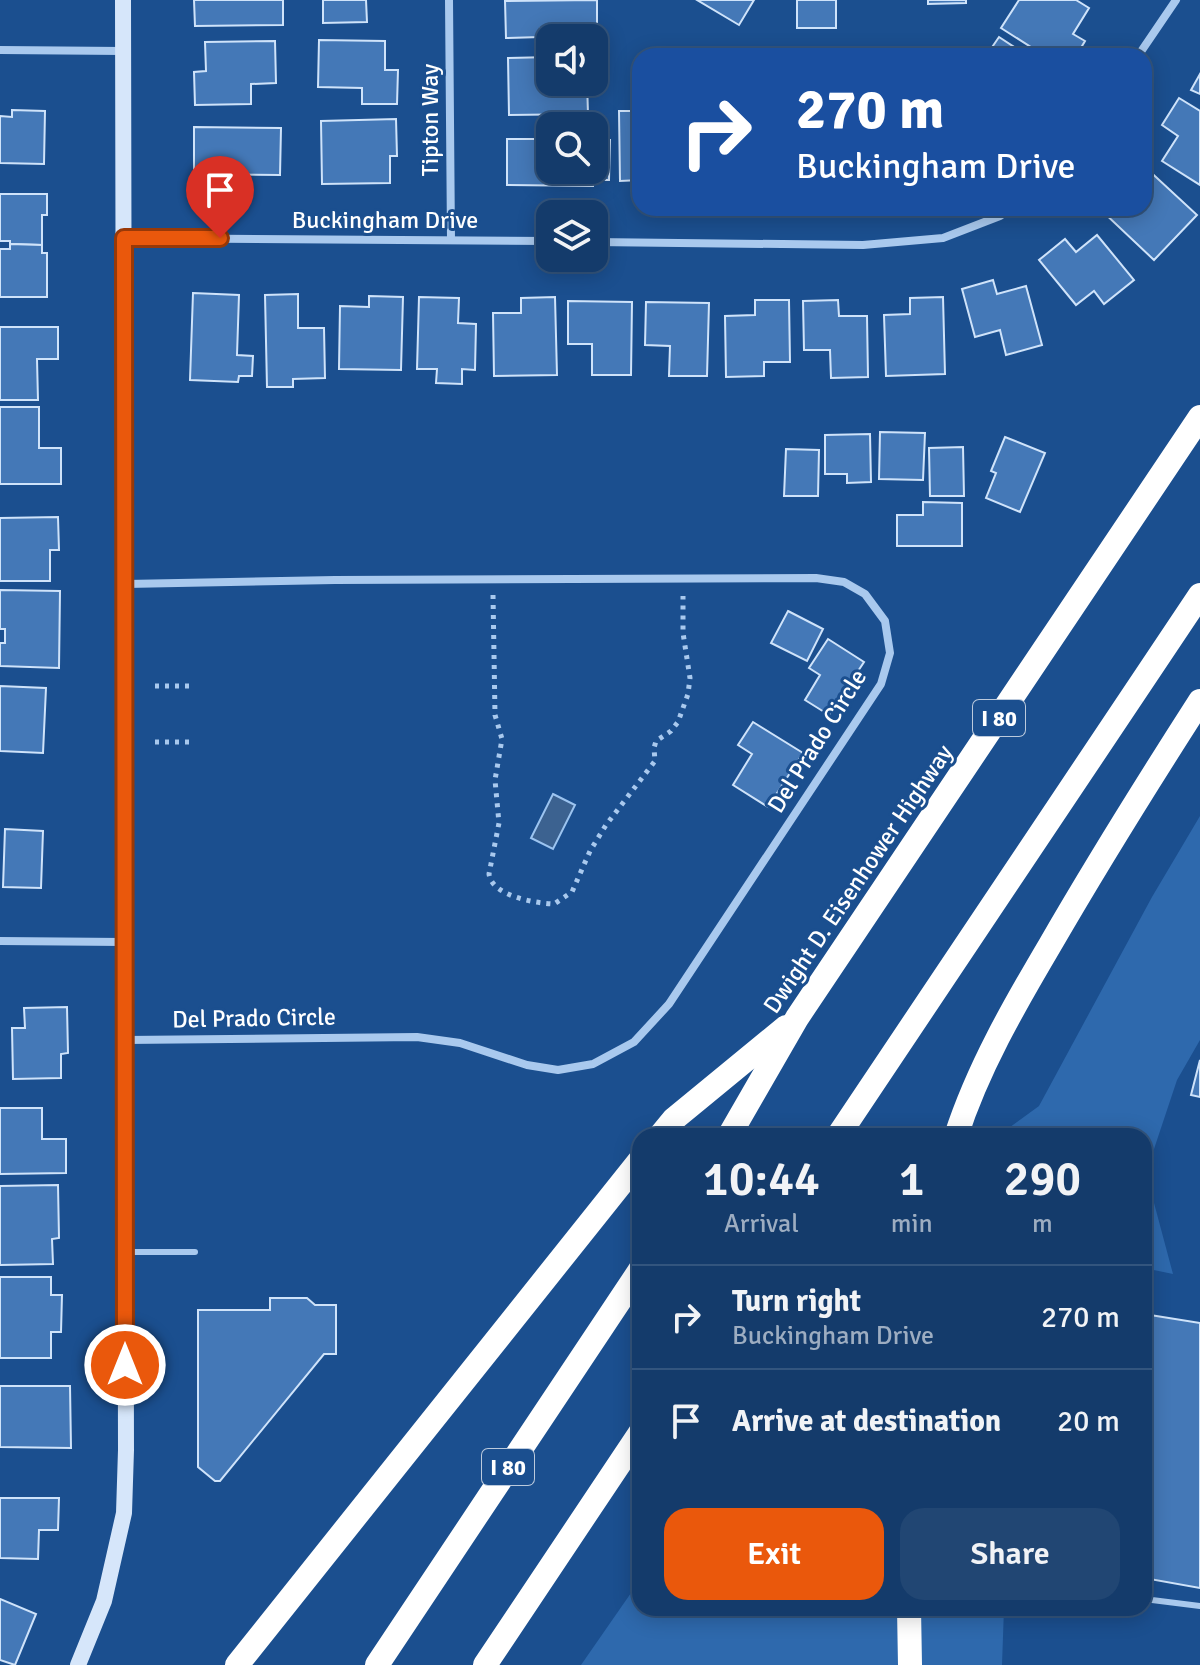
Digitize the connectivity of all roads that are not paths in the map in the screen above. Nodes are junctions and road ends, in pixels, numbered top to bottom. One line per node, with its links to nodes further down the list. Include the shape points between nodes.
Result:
1 (123, 0): 6 (street)
2 (449, 0): 9 (street, Tipton Way)
3 (1176, 0): 4 (street)
4 (1143, 48)
5 (0, 50): 6 (street)
6 (123, 51): 8 (street)
7 (1000, 216): 11 (street, via 943,238 863,245)
8 (124, 238): 9 (street, Buckingham Drive); 13 (street)
9 (451, 240): 10 (street, Buckingham Drive)
10 (536, 241)
11 (608, 242)
12 (1200, 417): 18 (highway, Dwight D. Eisenhower Highway / I 80)
13 (126, 584): 17 (street); 19 (street, Del Prado Circle, via 816,578 844,582 865,594 885,621 890,653 881,684 669,1004 634,1042 593,1064 558,1070 417,1037)
14 (1200, 595): 22 (highway)
15 (1200, 701): 23 (highway, via 1111,839 1015,1005)
16 (0, 941): 17 (street)
17 (124, 942): 19 (street)
18 (797, 1018): 20 (highway); 21 (highway, Dwight D. Eisenhower Highway / I 80)
19 (124, 1040): 25 (street)
20 (667, 1128)
21 (734, 1128)
22 (843, 1128)
23 (959, 1128)
24 (632, 1170): 33 (highway)
25 (125, 1252): 26 (lane); 32 (street, via 124,1513 104,1601)
26 (195, 1252)
27 (632, 1282): 34 (highway, I 80)
28 (632, 1445): 35 (highway)
29 (1152, 1600): 30 (lane)
30 (1200, 1606)
31 (909, 1616): 36 (highway)
32 (78, 1665)
33 (237, 1665)
34 (377, 1665)
35 (485, 1665)
36 (910, 1665)

